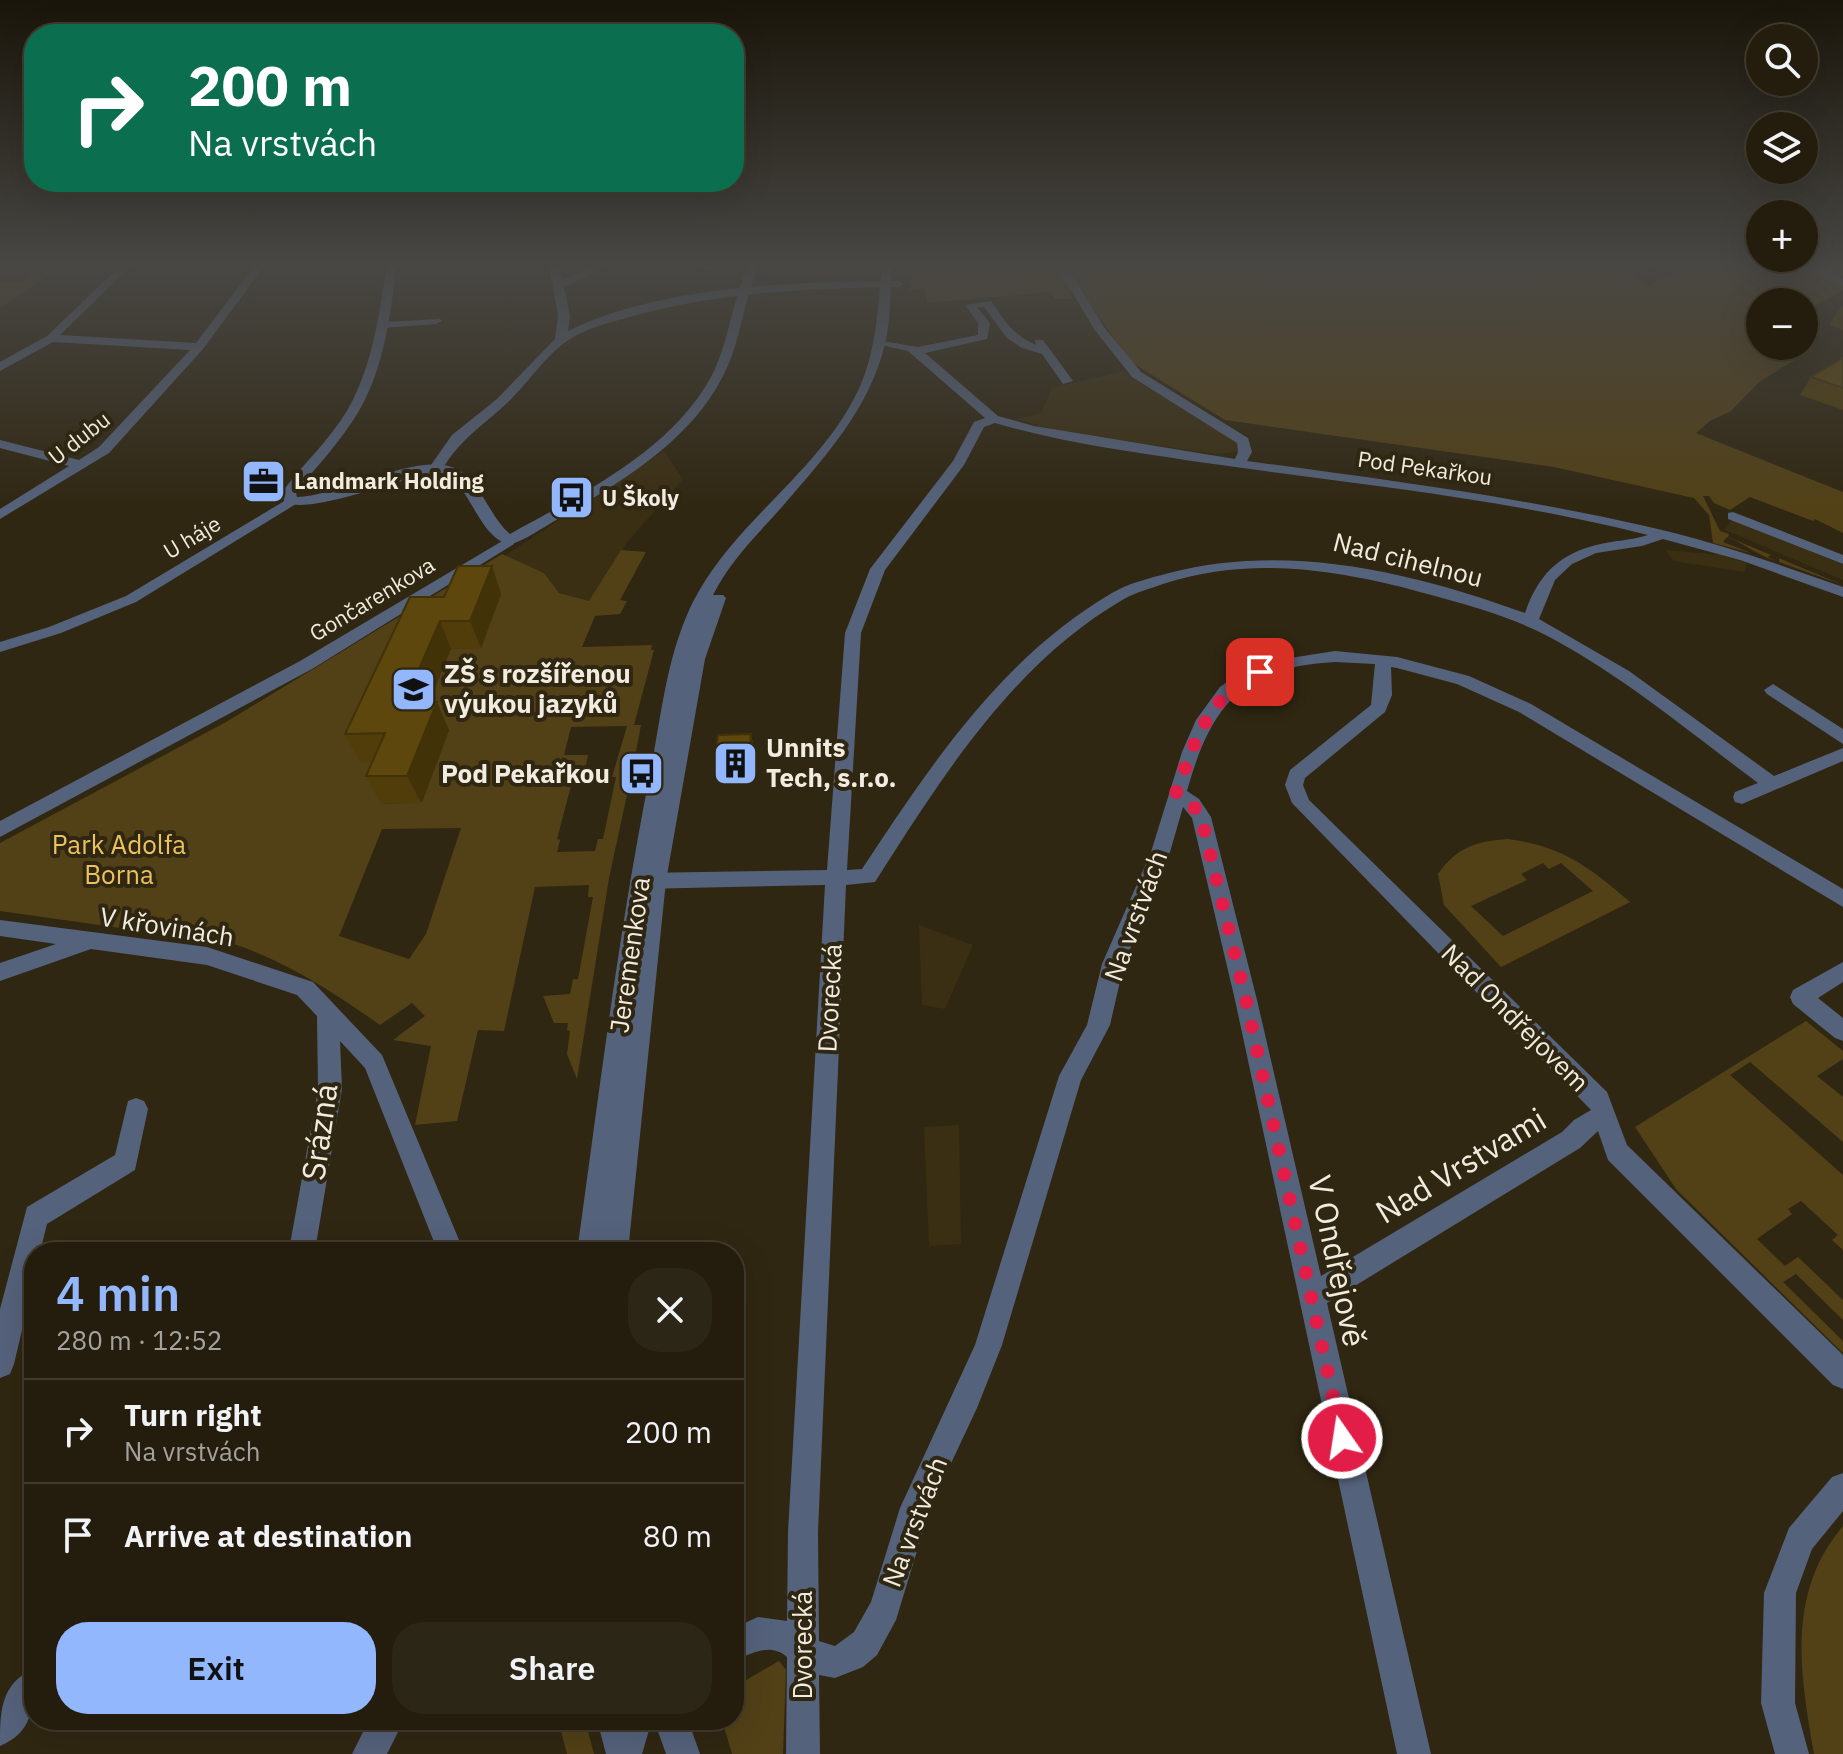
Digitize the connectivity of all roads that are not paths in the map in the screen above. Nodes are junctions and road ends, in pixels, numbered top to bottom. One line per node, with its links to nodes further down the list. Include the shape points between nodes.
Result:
1 (35, 347): 14 (street)
2 (199, 347): 19 (street, U dubu, via 114,440)
3 (377, 347): 21 (street, U háje, via 356,406 289,492)
4 (555, 347): 20 (street, via 513,391 445,446)
5 (729, 347): 25 (street, Gončarenkova, via 717,378 687,417 639,459)
6 (884, 347): 39 (street, Jeremenkova, via 838,433 719,568 695,615)
7 (903, 347): 12 (street)
8 (937, 347): 12 (street)
9 (1026, 347): 13 (street)
10 (1043, 347): 13 (street)
11 (1114, 347): 18 (street, via 1141,379 1243,441)
12 (918, 351): 16 (street)
13 (1047, 352): 15 (street)
14 (0, 367)
15 (1067, 381)
16 (994, 419): 18 (street, Pod Pekařkou, via 1060,436); 38 (street, Dvorecká, via 979,425 959,462 878,569 862,604 853,633)
17 (0, 444): 19 (street)
18 (1239, 463): 24 (street, Pod Pekařkou, via 1524,504)
19 (82, 465): 22 (street, U dubu)
20 (438, 465): 21 (street, via 357,491); 25 (street, via 455,473 497,533)
21 (291, 501): 29 (street, U háje, via 131,599)
22 (0, 515)
23 (1733, 516): 26 (street)
24 (1662, 534): 27 (street, Pod Pekařkou); 28 (street, via 1567,559 1539,590)
25 (509, 541): 37 (street, Gončarenkova, via 306,665)
26 (1843, 560)
27 (1843, 592)
28 (1530, 621): 34 (street, Nad cihelnou, via 1635,685); 38 (street, Nad cihelnou, via 1369,573 1286,562 1207,568 1123,593 1033,660 972,725 868,877)
29 (0, 647)
30 (1383, 660): 35 (street, Na vrstvách, via 1316,657 1243,681 1214,706); 40 (street, Na vrstvách, via 1460,679 1509,700); 48 (street, Nad Ondřejovem, via 1379,708 1296,775 1296,794 1320,825 1599,1100)
31 (1773, 690): 32 (street)
32 (1843, 738)
33 (1843, 754): 34 (street)
34 (1771, 783): 36 (street)
35 (1176, 793): 55 (street, V Ondřejově, via 1201,817); 60 (street, Na vrstvách, via 1155,864 1113,964 1089,1051 1071,1076 975,1381 915,1508 875,1633 850,1658 831,1662)
36 (1742, 797)
37 (0, 830)
38 (836, 878): 39 (street, Nad cihelnou); 60 (street, Dvorecká, via 803,1532)
39 (648, 881): 52 (street, Jeremenkova); 53 (street, Jeremenkova)
40 (1843, 899)
41 (0, 928): 42 (street, V křovinách)
42 (86, 942): 44 (street); 45 (street, V křovinách, via 207,956 305,988)
43 (1843, 971): 46 (street, via 1801,997)
44 (0, 972)
45 (328, 1011): 50 (street, Srázná, via 330,1089); 51 (street, V křovinách, via 374,1062)
46 (1843, 1031)
47 (136, 1109): 49 (street, via 126,1162 36,1216)
48 (1604, 1115): 55 (street, Nad Vrstvami); 57 (street, Nad Ondřejovem, via 1617,1152)
49 (30, 1242)
50 (303, 1242)
51 (447, 1242)
52 (592, 1242)
53 (616, 1242)
54 (24, 1265): 56 (street)
55 (1310, 1298): 71 (street, V Ondřejově)
56 (0, 1364)
57 (1843, 1375)
58 (1843, 1488): 72 (street, via 1800,1539 1780,1593 1778,1703)
59 (744, 1640): 60 (street, Na vrstvách, via 758,1633 789,1637)
60 (804, 1653): 70 (street, Dvorecká)
61 (24, 1698): 62 (street)
62 (0, 1729)
63 (382, 1730): 67 (street)
64 (617, 1730): 68 (street)
65 (632, 1730): 68 (street)
66 (675, 1730): 69 (street)
67 (369, 1754)
68 (624, 1754)
69 (683, 1754)
70 (803, 1754)
71 (1414, 1754)
72 (1792, 1754)

